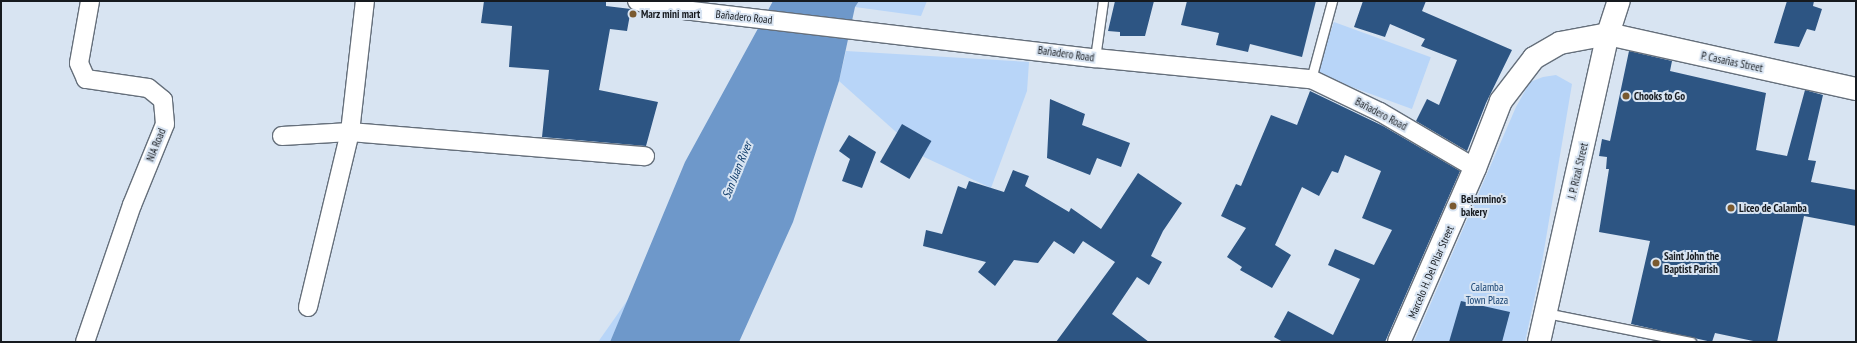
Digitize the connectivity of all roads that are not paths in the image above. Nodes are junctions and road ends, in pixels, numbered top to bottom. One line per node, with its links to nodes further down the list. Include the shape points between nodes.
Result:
1 (90, 1): 18 (street, NIA Road, via 78,63 86,79 148,88 163,100 165,124 132,205)
2 (365, 1): 12 (street)
3 (637, 1): 7 (street, Bañadero Road)
4 (1102, 1): 9 (lane)
5 (1332, 1): 10 (lane)
6 (1619, 1): 8 (street, J. P. Rizal Street)
7 (658, 4): 9 (street, Bañadero Road, via 690,11)
8 (1608, 34): 11 (street, P. Casañas Street); 15 (street, Marcelo H. Del Pilar Street, via 1560,43 1534,58 1501,101); 17 (street, J. P. Rizal Street)
9 (1094, 58): 10 (street, Bañadero Road)
10 (1311, 79): 15 (street, Bañadero Road, via 1380,112)
11 (1856, 89)
12 (350, 132): 13 (street); 14 (street); 16 (street)
13 (282, 136)
14 (645, 156)
15 (1476, 168): 19 (street, Marcelo H. Del Pilar Street)
16 (308, 307)
17 (1546, 313): 20 (street, J. P. Rizal Street); 21 (lane)
18 (85, 342)
19 (1399, 342)
20 (1539, 342)
21 (1691, 342)

